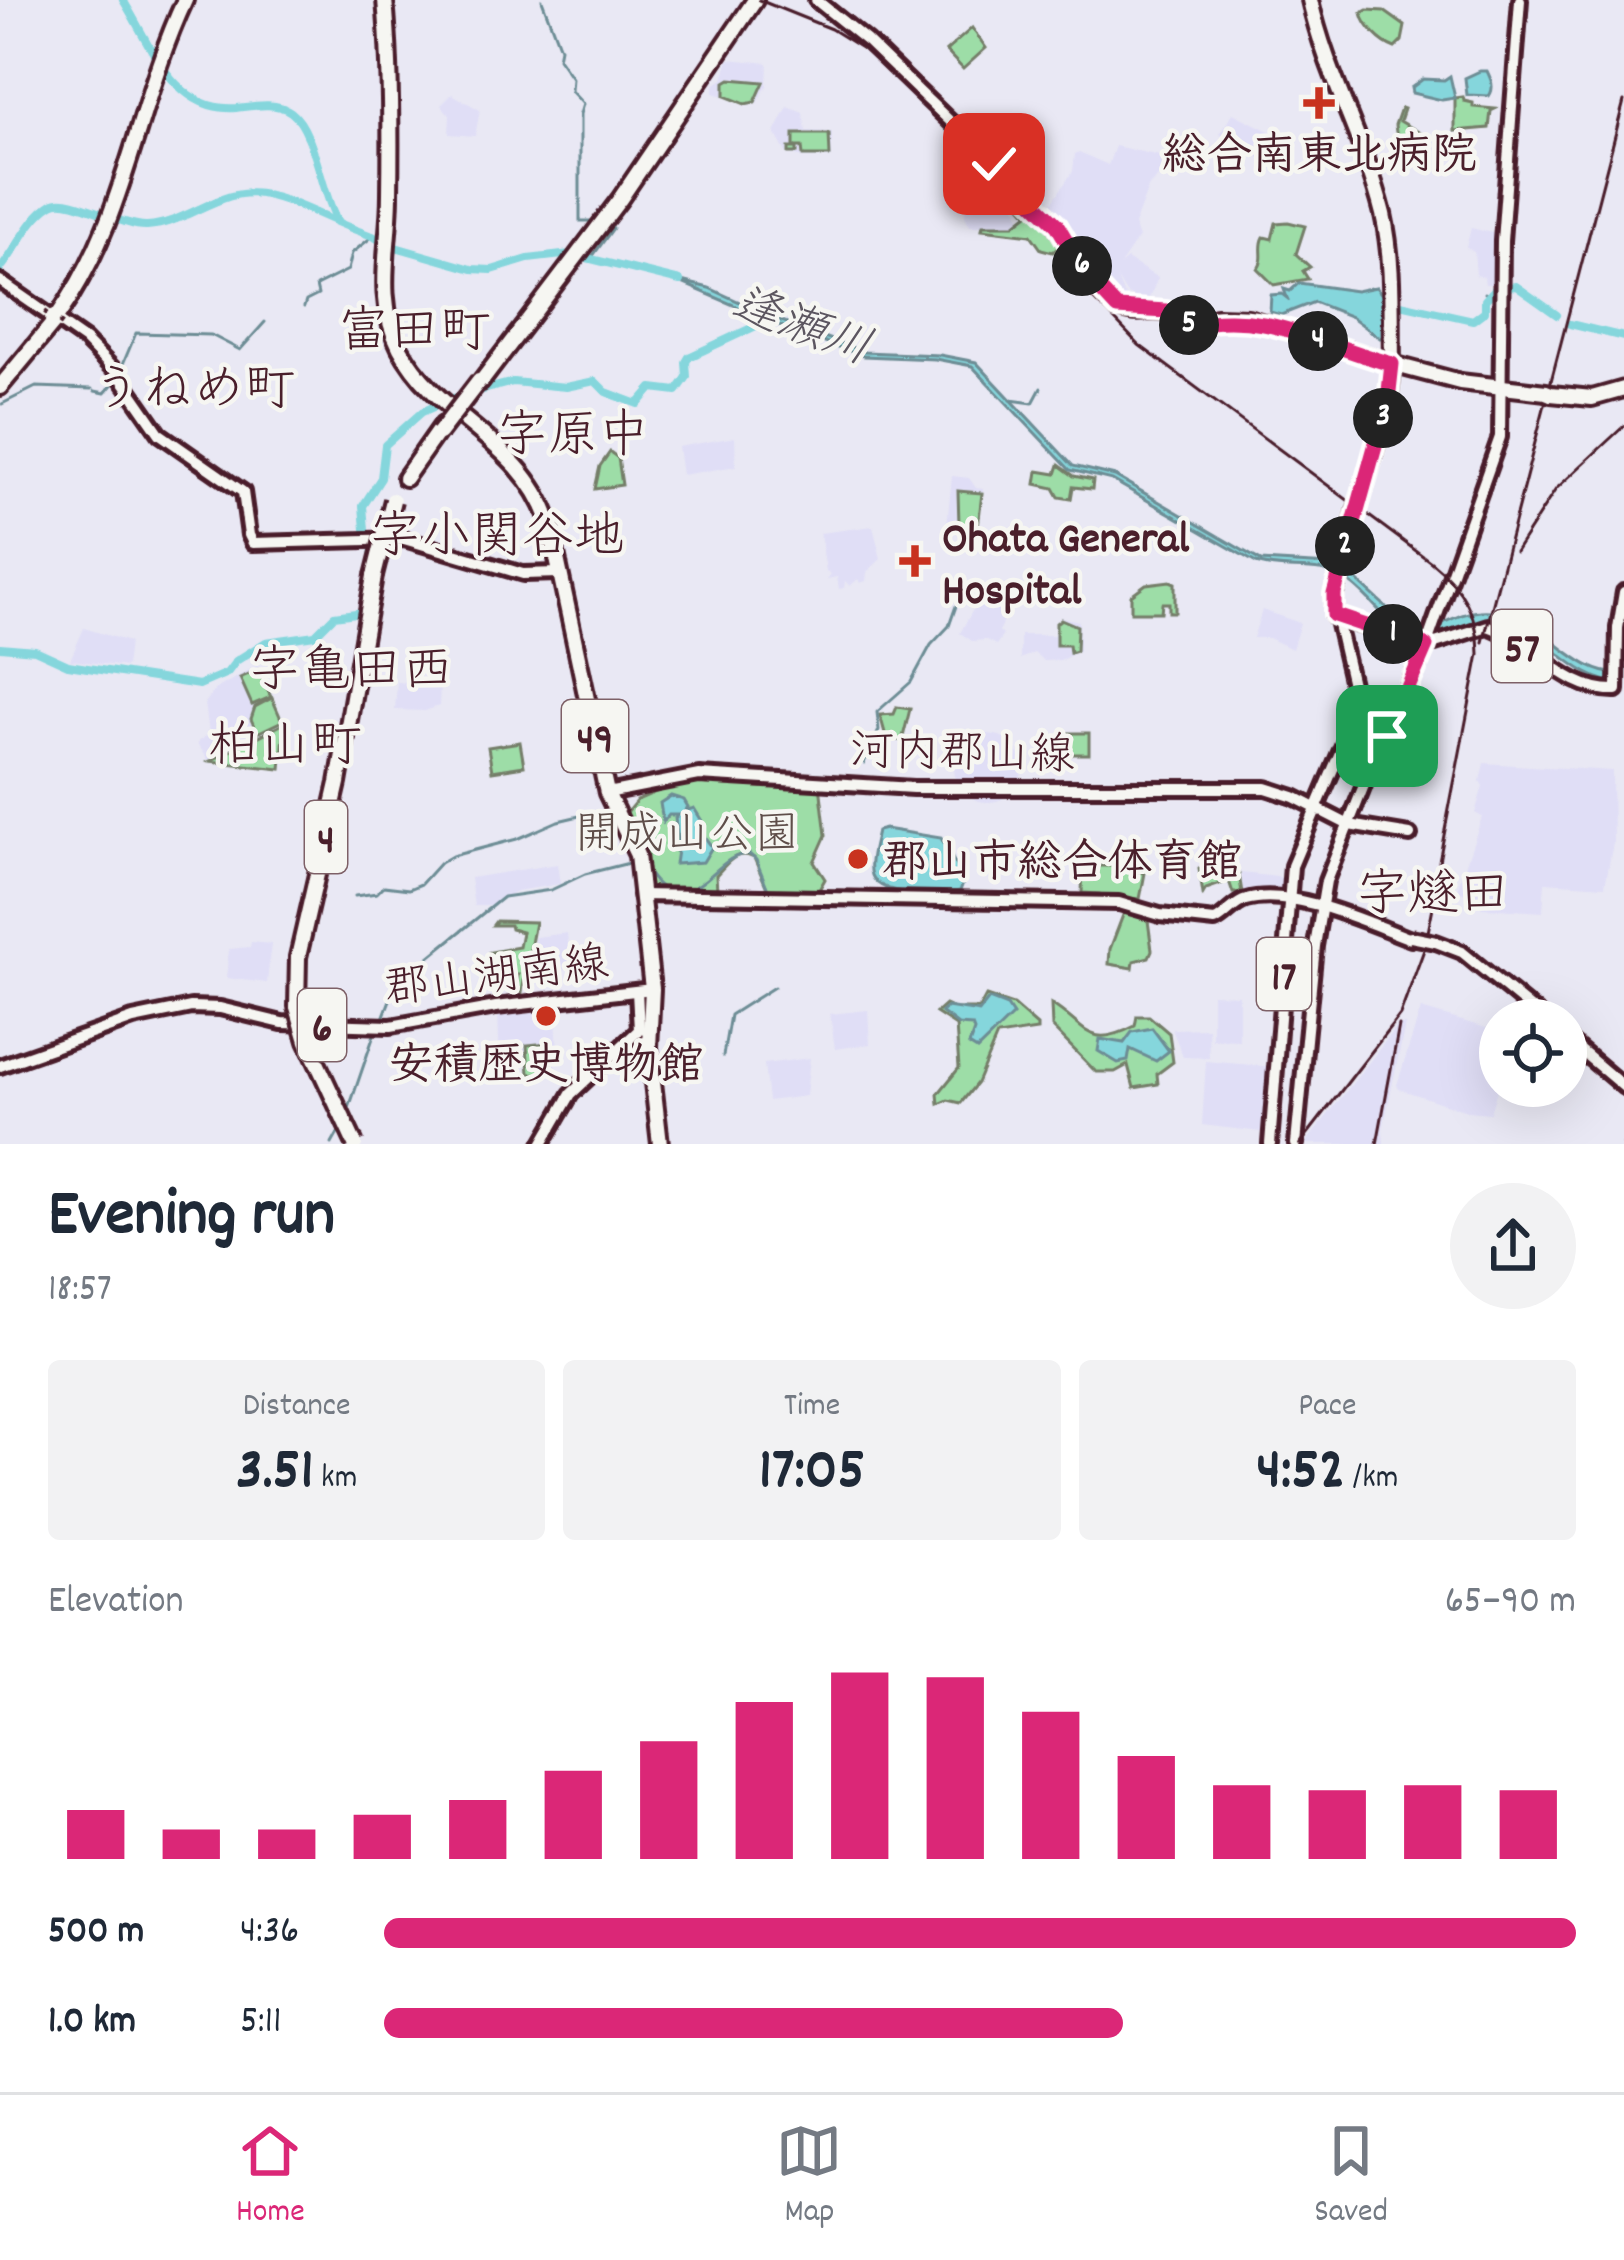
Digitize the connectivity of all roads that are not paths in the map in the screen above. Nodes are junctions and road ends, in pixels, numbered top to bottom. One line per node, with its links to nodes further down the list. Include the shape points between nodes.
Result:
1 (384, 0): 15 (highway, 49, via 382,298 394,343)
2 (753, 0): 7 (highway, 4)
3 (816, 0): 11 (main road, via 1050,218 1111,303 1169,312 1188,326 1248,317)
4 (1311, 0): 11 (highway, via 1384,215)
5 (1520, 0): 13 (main road, via 1503,214)
6 (182, 4): 12 (highway, via 111,217 55,319)
7 (705, 71): 8 (highway, 4); 8 (highway, via 660,152)
8 (603, 219): 10 (highway, 4)
9 (0, 281): 17 (main road, via 85,340 160,434 242,490 254,542 410,540 528,575)
10 (516, 334): 15 (highway); 16 (highway, 4, bridge)
11 (1393, 364): 13 (highway); 20 (main road, via 1388,409 1340,567)
12 (0, 385)
13 (1501, 386): 14 (highway, via 1586,399); 21 (main road, via 1498,444)
14 (1624, 388)
15 (451, 407): 16 (highway); 17 (highway, 49, via 533,484)
16 (406, 479): 18 (highway, 4, bridge, via 381,534)
17 (560, 570): 22 (highway, 49)
18 (375, 576): 29 (highway, 4); 29 (highway, 4)
19 (1624, 592): 21 (main road, 57, via 1612,691 1585,685 1489,626)
20 (1335, 617): 21 (main road, 57); 23 (main road, via 1358,710)
21 (1426, 643): 24 (main road)
22 (608, 793): 23 (main road, 河内郡山線, via 699,775 899,788 1268,788); 26 (highway, 49, via 635,846)
23 (1316, 808): 24 (main road, 河内郡山線); 27 (main road, 17, via 1295,855)
24 (1349, 824): 25 (main road, 河内郡山線); 28 (main road)
25 (1410, 833)
26 (640, 895): 27 (main road, 郡山湖南線, via 1121,903 1215,921 1242,901); 30 (highway, 49)
27 (1290, 900): 28 (main road); 36 (main road, 17)
28 (1322, 906): 31 (main road, bridge, via 1462,952); 40 (main road)
29 (302, 947): 32 (highway, 4)
30 (644, 990): 32 (main road, 郡山湖南線 / 6, via 400,1025); 38 (main road, via 639,1030 571,1094); 39 (highway, 49)
31 (1519, 999)
32 (300, 1016): 34 (main road, 郡山湖南線 / 6, via 186,1008 133,1018); 37 (highway, 4); 37 (highway, 4, bridge)
33 (1587, 1056): 35 (main road)
34 (0, 1066)
35 (1624, 1087)
36 (1274, 1141)
37 (356, 1144)
38 (542, 1144)
39 (660, 1144)
40 (1296, 1144)

